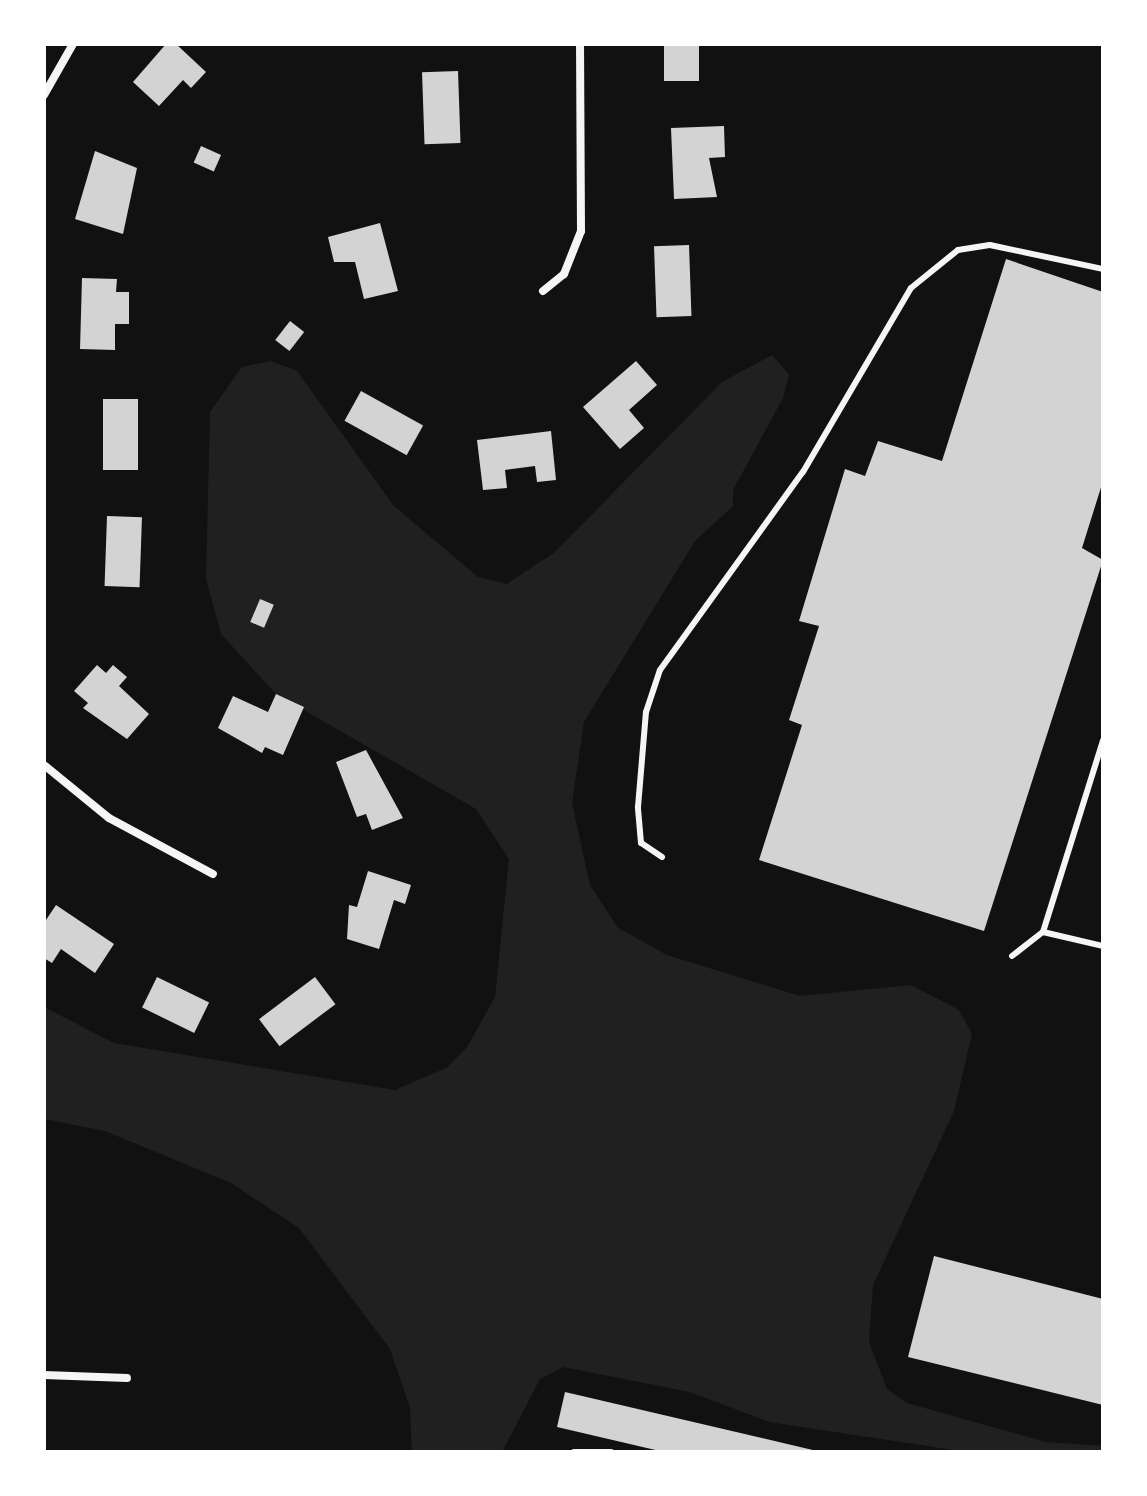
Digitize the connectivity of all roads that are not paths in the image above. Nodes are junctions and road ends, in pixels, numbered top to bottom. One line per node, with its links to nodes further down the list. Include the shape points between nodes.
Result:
1 (73, 44): 3 (street)
2 (580, 44): 5 (street, via 581,231 564,274)
3 (44, 95)
4 (1103, 269): 8 (lane, via 990,245 958,250 911,288 803,472 660,670 646,712 638,807 641,843)
5 (543, 291)
6 (1103, 740): 10 (lane)
7 (44, 765): 9 (street, via 109,818)
8 (662, 857)
9 (213, 874)
10 (1043, 932): 11 (lane); 12 (lane)
11 (1103, 946)
12 (1012, 956)
13 (44, 1375): 14 (street)
14 (127, 1378)
15 (574, 1452): 16 (lane)
16 (611, 1452)

